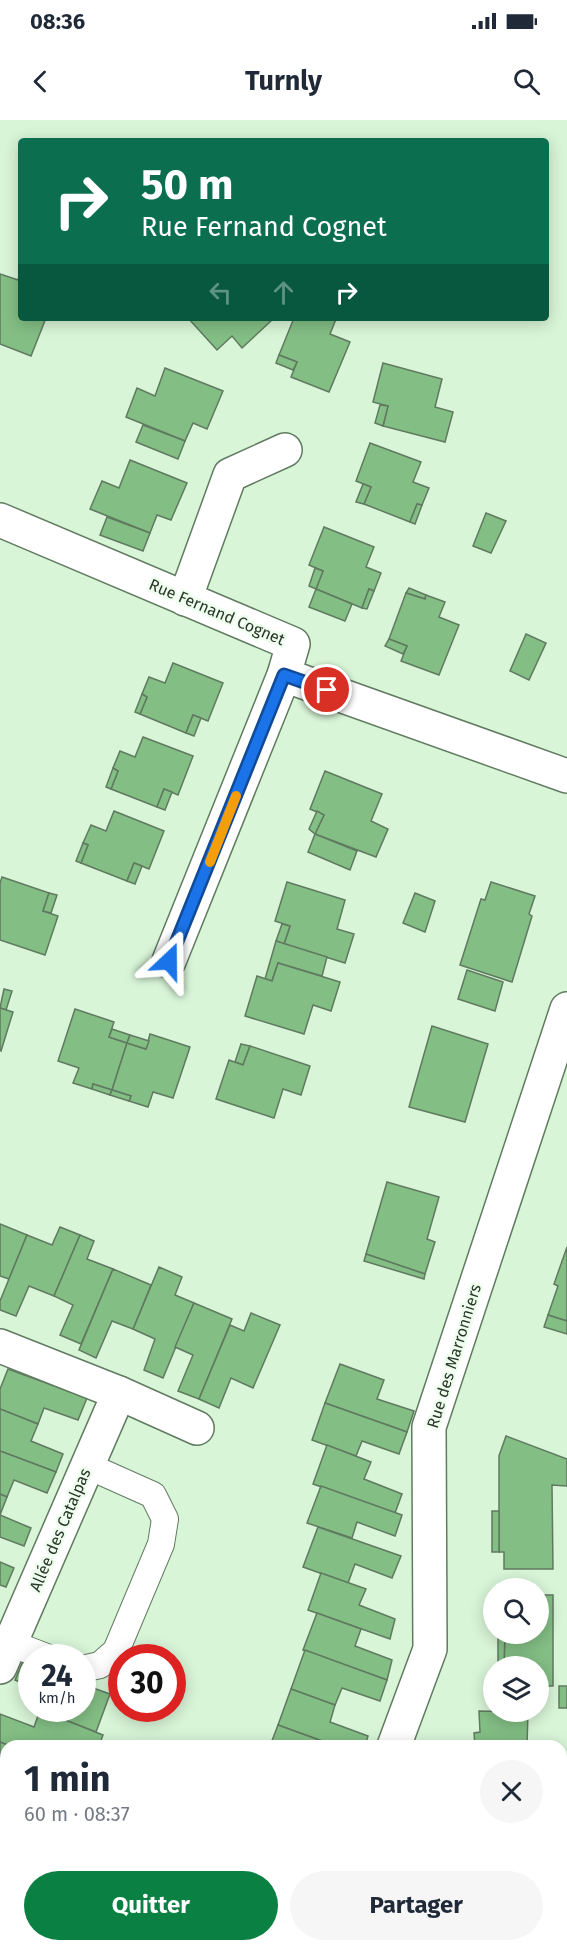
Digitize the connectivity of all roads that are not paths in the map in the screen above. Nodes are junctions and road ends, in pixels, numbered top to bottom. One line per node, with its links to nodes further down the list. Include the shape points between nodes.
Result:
1 (285, 450): 3 (street, via 230,474)
2 (0, 520): 3 (street, Rue Fernand Cognet)
3 (185, 598): 4 (street, Rue Fernand Cognet, via 292,644)
4 (284, 675): 5 (street); 6 (street)
5 (567, 776)
6 (169, 961)
7 (567, 1009): 14 (street, Rue des Marronniers, via 429,1427 430,1649)
8 (0, 1346): 9 (street)
9 (119, 1393): 10 (street); 11 (street, Allée des Catalpas)
10 (197, 1428)
11 (87, 1466): 12 (street, Allée des Catalpas); 13 (lane, via 153,1495 165,1519 161,1545 116,1651)
12 (5, 1655)
13 (96, 1666)
14 (396, 1740)

